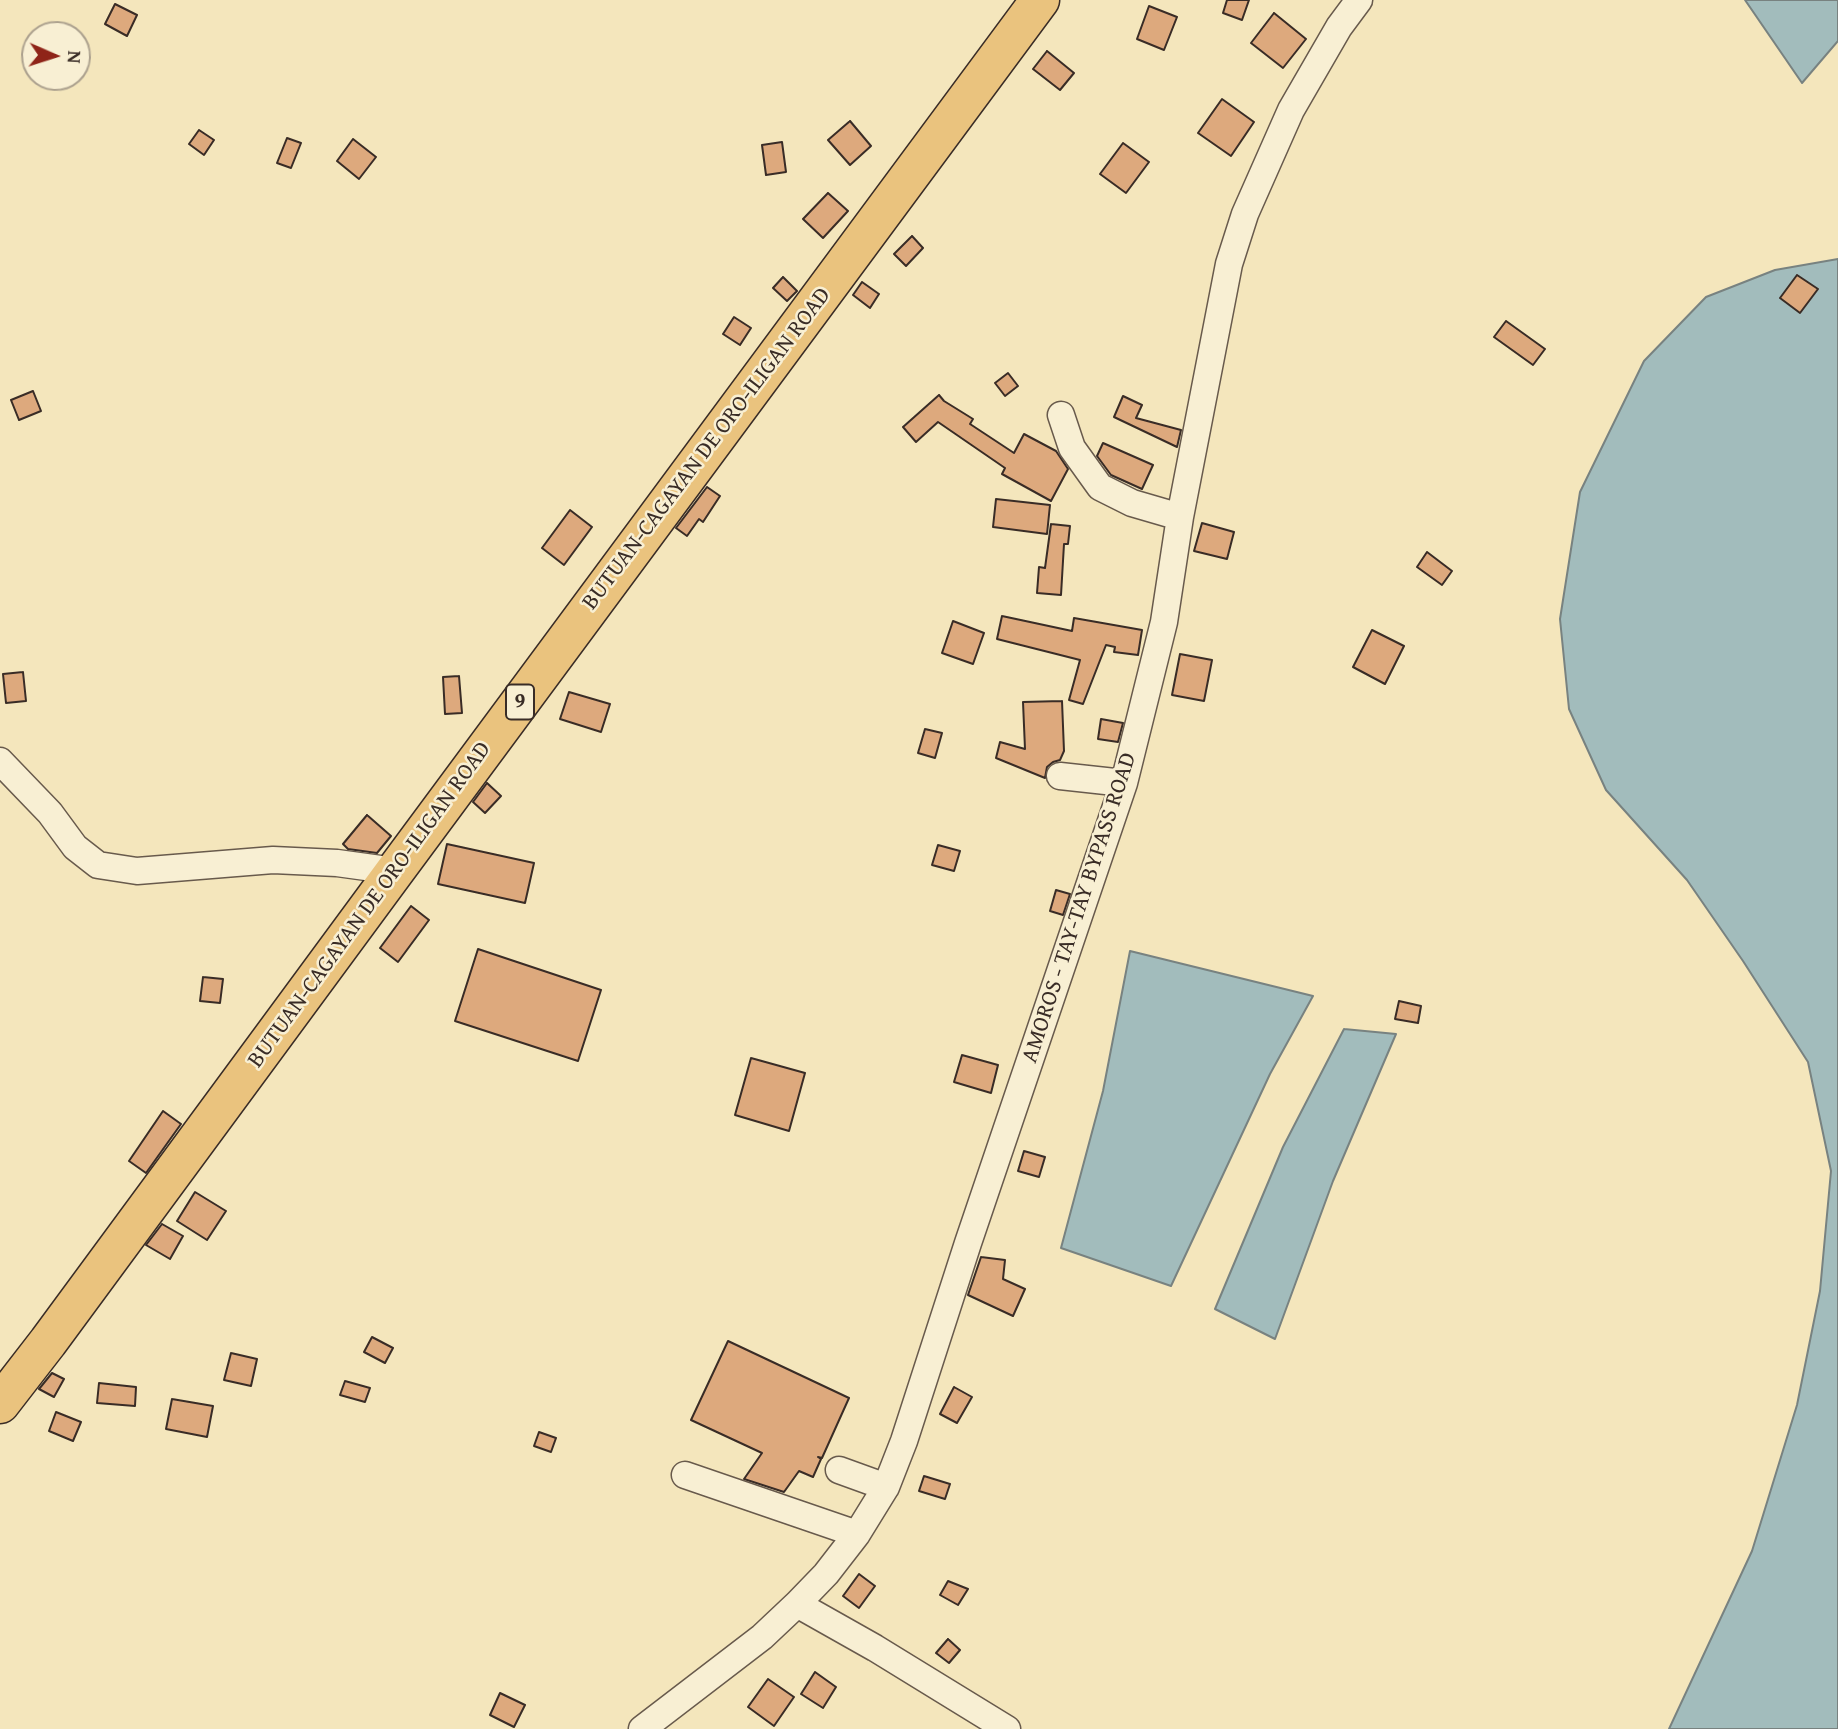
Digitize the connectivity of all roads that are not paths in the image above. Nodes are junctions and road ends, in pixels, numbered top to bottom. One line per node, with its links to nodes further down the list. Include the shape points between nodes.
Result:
1 (1040, 0): 8 (highway, BUTUAN-CAGAYAN DE ORO-ILIGAN ROAD / 9)
2 (1359, 0): 4 (street, AMOROS - TAY-TAY BYPASS ROAD, via 1291,110 1245,214 1229,264)
3 (1061, 415): 4 (street, via 1072,448 1100,487 1132,503)
4 (1180, 517): 7 (street, AMOROS - TAY-TAY BYPASS ROAD, via 1164,622)
5 (0, 761): 8 (street, via 50,813 75,847 98,865 137,871 273,860)
6 (1060, 776): 7 (street)
7 (1125, 783): 13 (street, AMOROS - TAY-TAY BYPASS ROAD)
8 (395, 870): 9 (highway, BUTUAN-CAGAYAN DE ORO-ILIGAN ROAD / 9)
9 (12, 1371): 10 (highway, BUTUAN-CAGAYAN DE ORO-ILIGAN ROAD / 9)
10 (0, 1404)
11 (839, 1470): 13 (street)
12 (685, 1475): 14 (street)
13 (886, 1487): 14 (street, AMOROS - TAY-TAY BYPASS ROAD)
14 (857, 1534): 15 (street, AMOROS - TAY-TAY BYPASS ROAD)
15 (797, 1604): 16 (street, AMOROS - TAY-TAY BYPASS ROAD, via 762,1637); 17 (street)
16 (642, 1729)
17 (1007, 1729)

